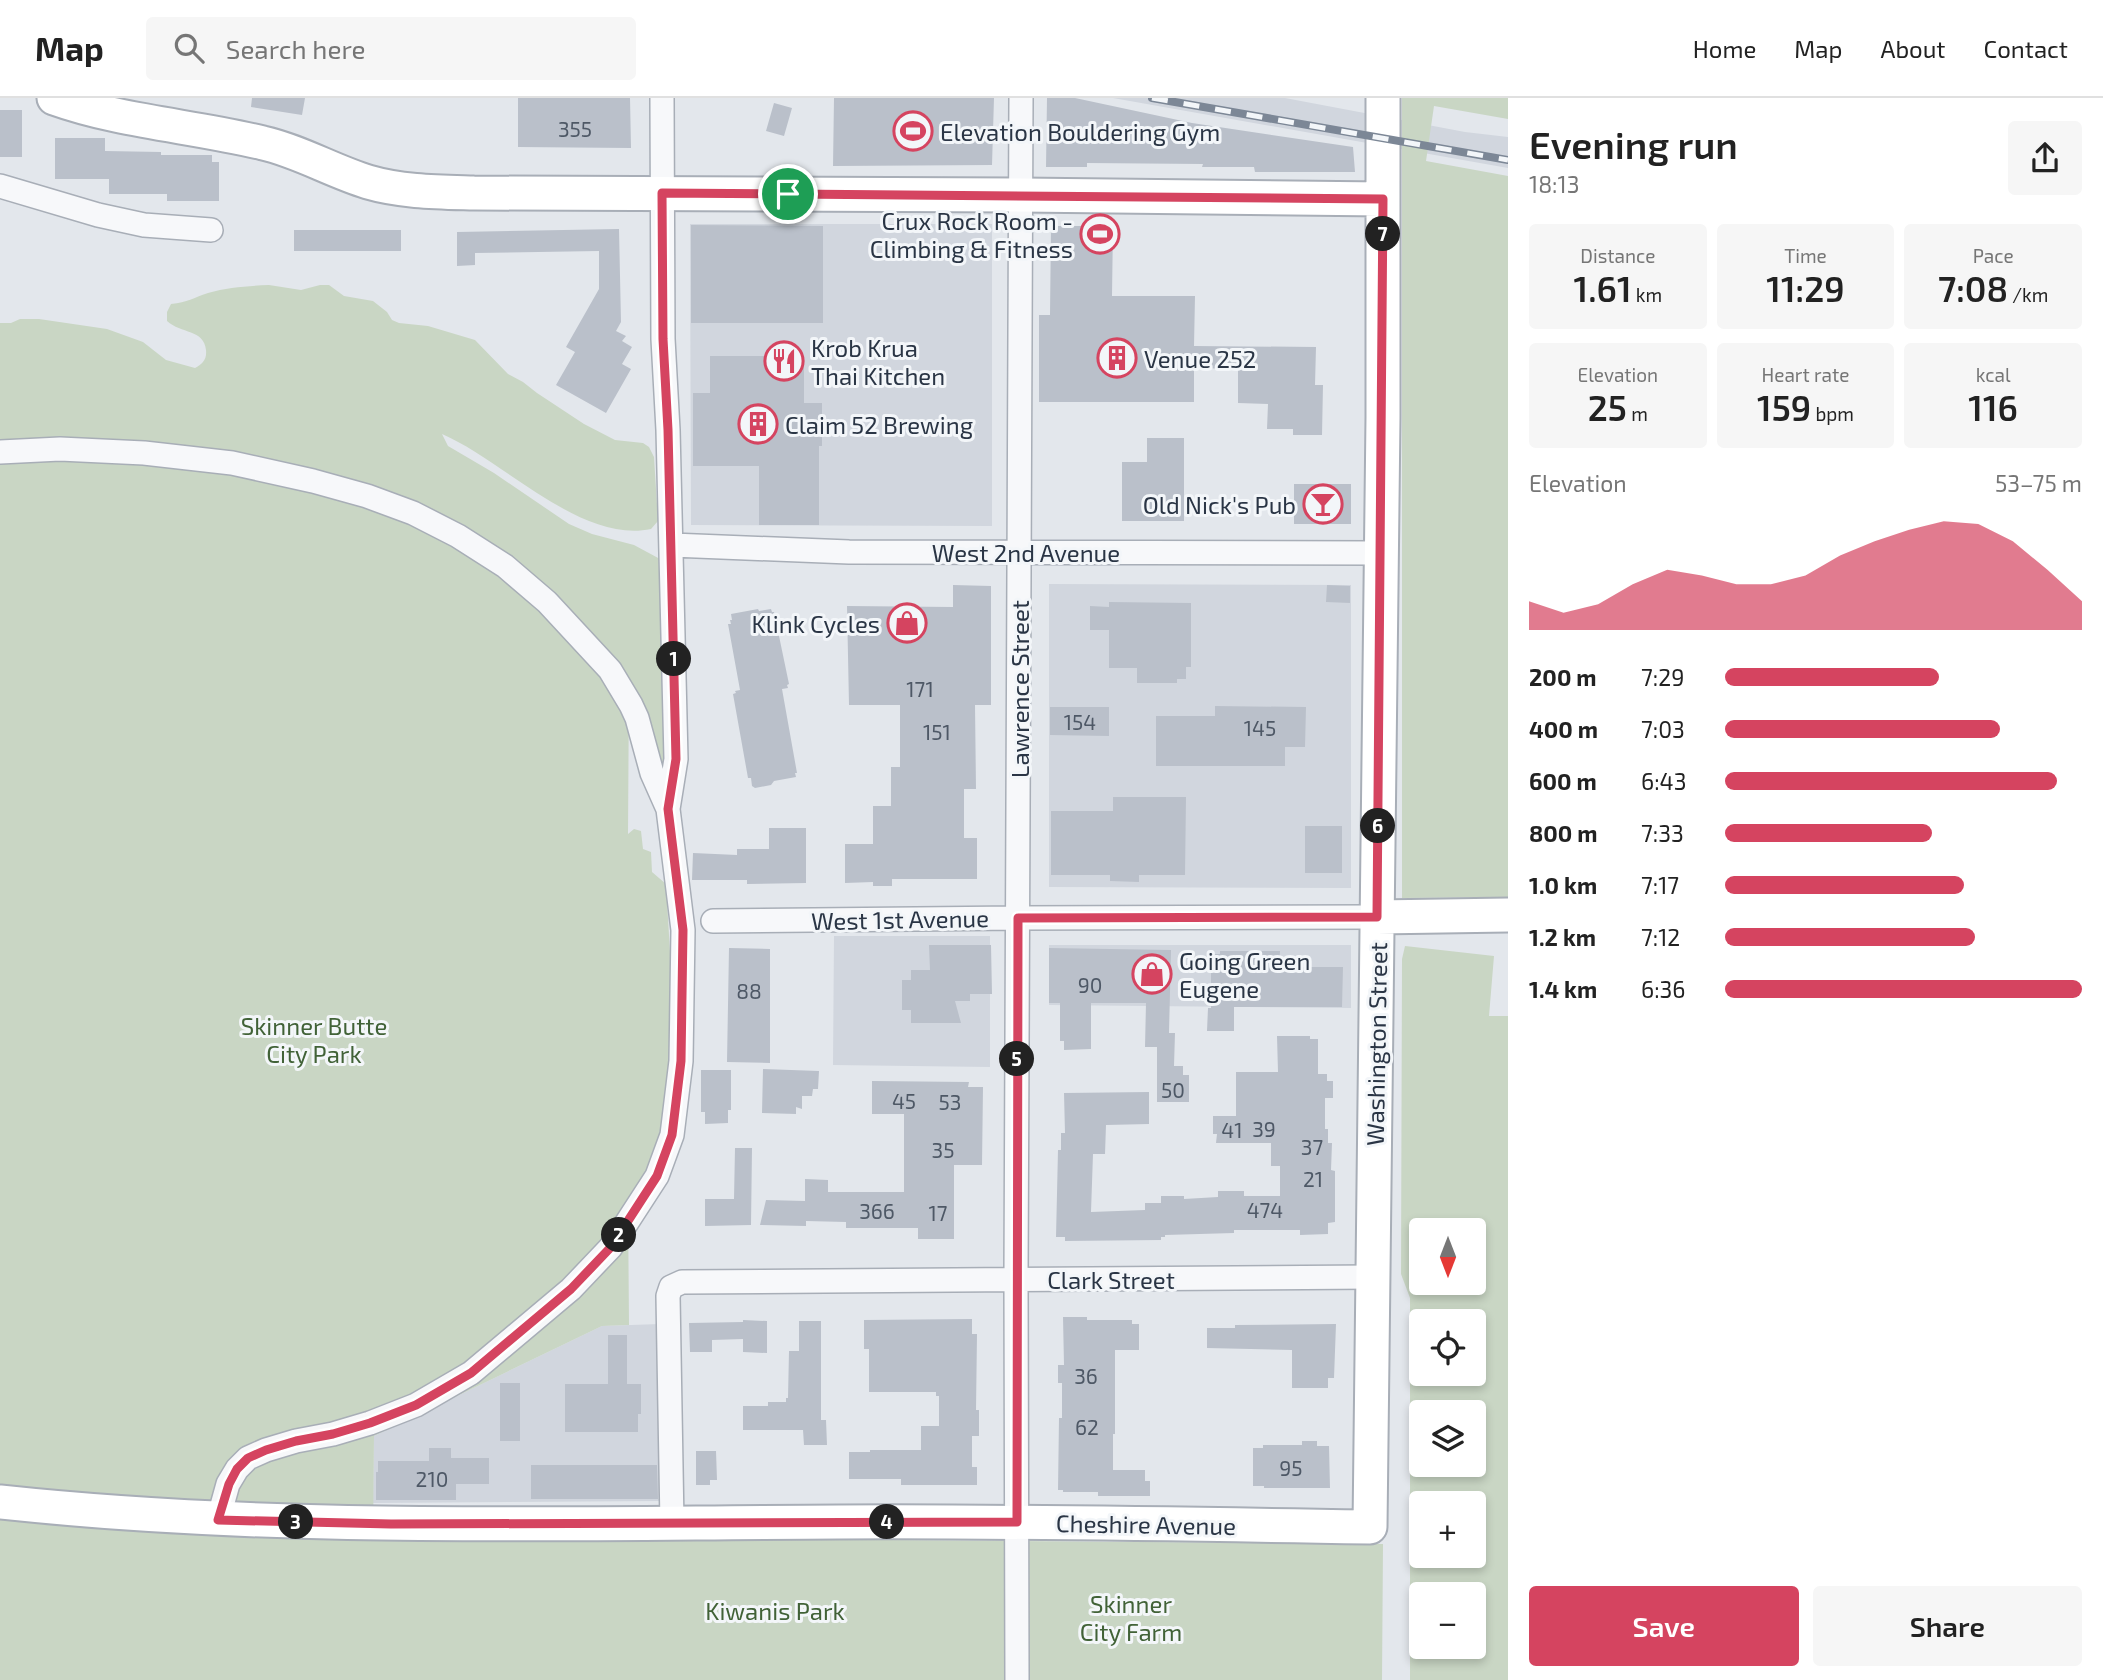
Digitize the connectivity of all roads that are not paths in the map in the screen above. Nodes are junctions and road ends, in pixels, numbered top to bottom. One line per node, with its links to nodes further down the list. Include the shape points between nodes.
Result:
1 (54, 98): 6 (street, via 267,144 370,182 409,190)
2 (662, 98): 6 (street)
3 (1021, 98): 7 (street, Lawrence Street)
4 (1383, 98): 8 (street, Washington Street)
5 (0, 186): 9 (street, via 144,225)
6 (662, 193): 7 (street); 11 (street)
7 (1021, 195): 8 (street); 12 (street, Lawrence Street)
8 (1383, 199): 13 (street, Washington Street)
9 (211, 230)
10 (0, 452): 14 (street, via 60,449 232,463 367,496 458,536 505,566 547,602 610,670 637,719)
11 (672, 545): 12 (street, West 2nd Avenue); 14 (street, via 676,759)
12 (1019, 553): 13 (street, West 2nd Avenue); 17 (street, Lawrence Street)
13 (1380, 553): 16 (street, Washington Street)
14 (668, 809): 22 (street, via 683,930 681,1061 672,1135 657,1176 603,1256 471,1373 416,1405 370,1423 248,1458 229,1484)
15 (1508, 915): 16 (street, West 1st Avenue)
16 (1377, 917): 17 (street, West 1st Avenue); 19 (street, Washington Street)
17 (1018, 918): 18 (street, West 1st Avenue); 20 (street, Lawrence Street)
18 (713, 921)
19 (1373, 1277): 20 (street, Clark Street); 25 (street, Washington Street)
20 (1016, 1280): 23 (street, Lawrence Street); 24 (street, Clark Street, via 681,1282 671,1287)
21 (0, 1502): 22 (street, Cheshire Avenue)
22 (218, 1520): 24 (street, Cheshire Avenue)
23 (1017, 1522): 24 (street, Cheshire Avenue); 25 (street, Cheshire Avenue); 26 (street, Lawrence Street)
24 (672, 1524)
25 (1370, 1527)
26 (1017, 1680)

